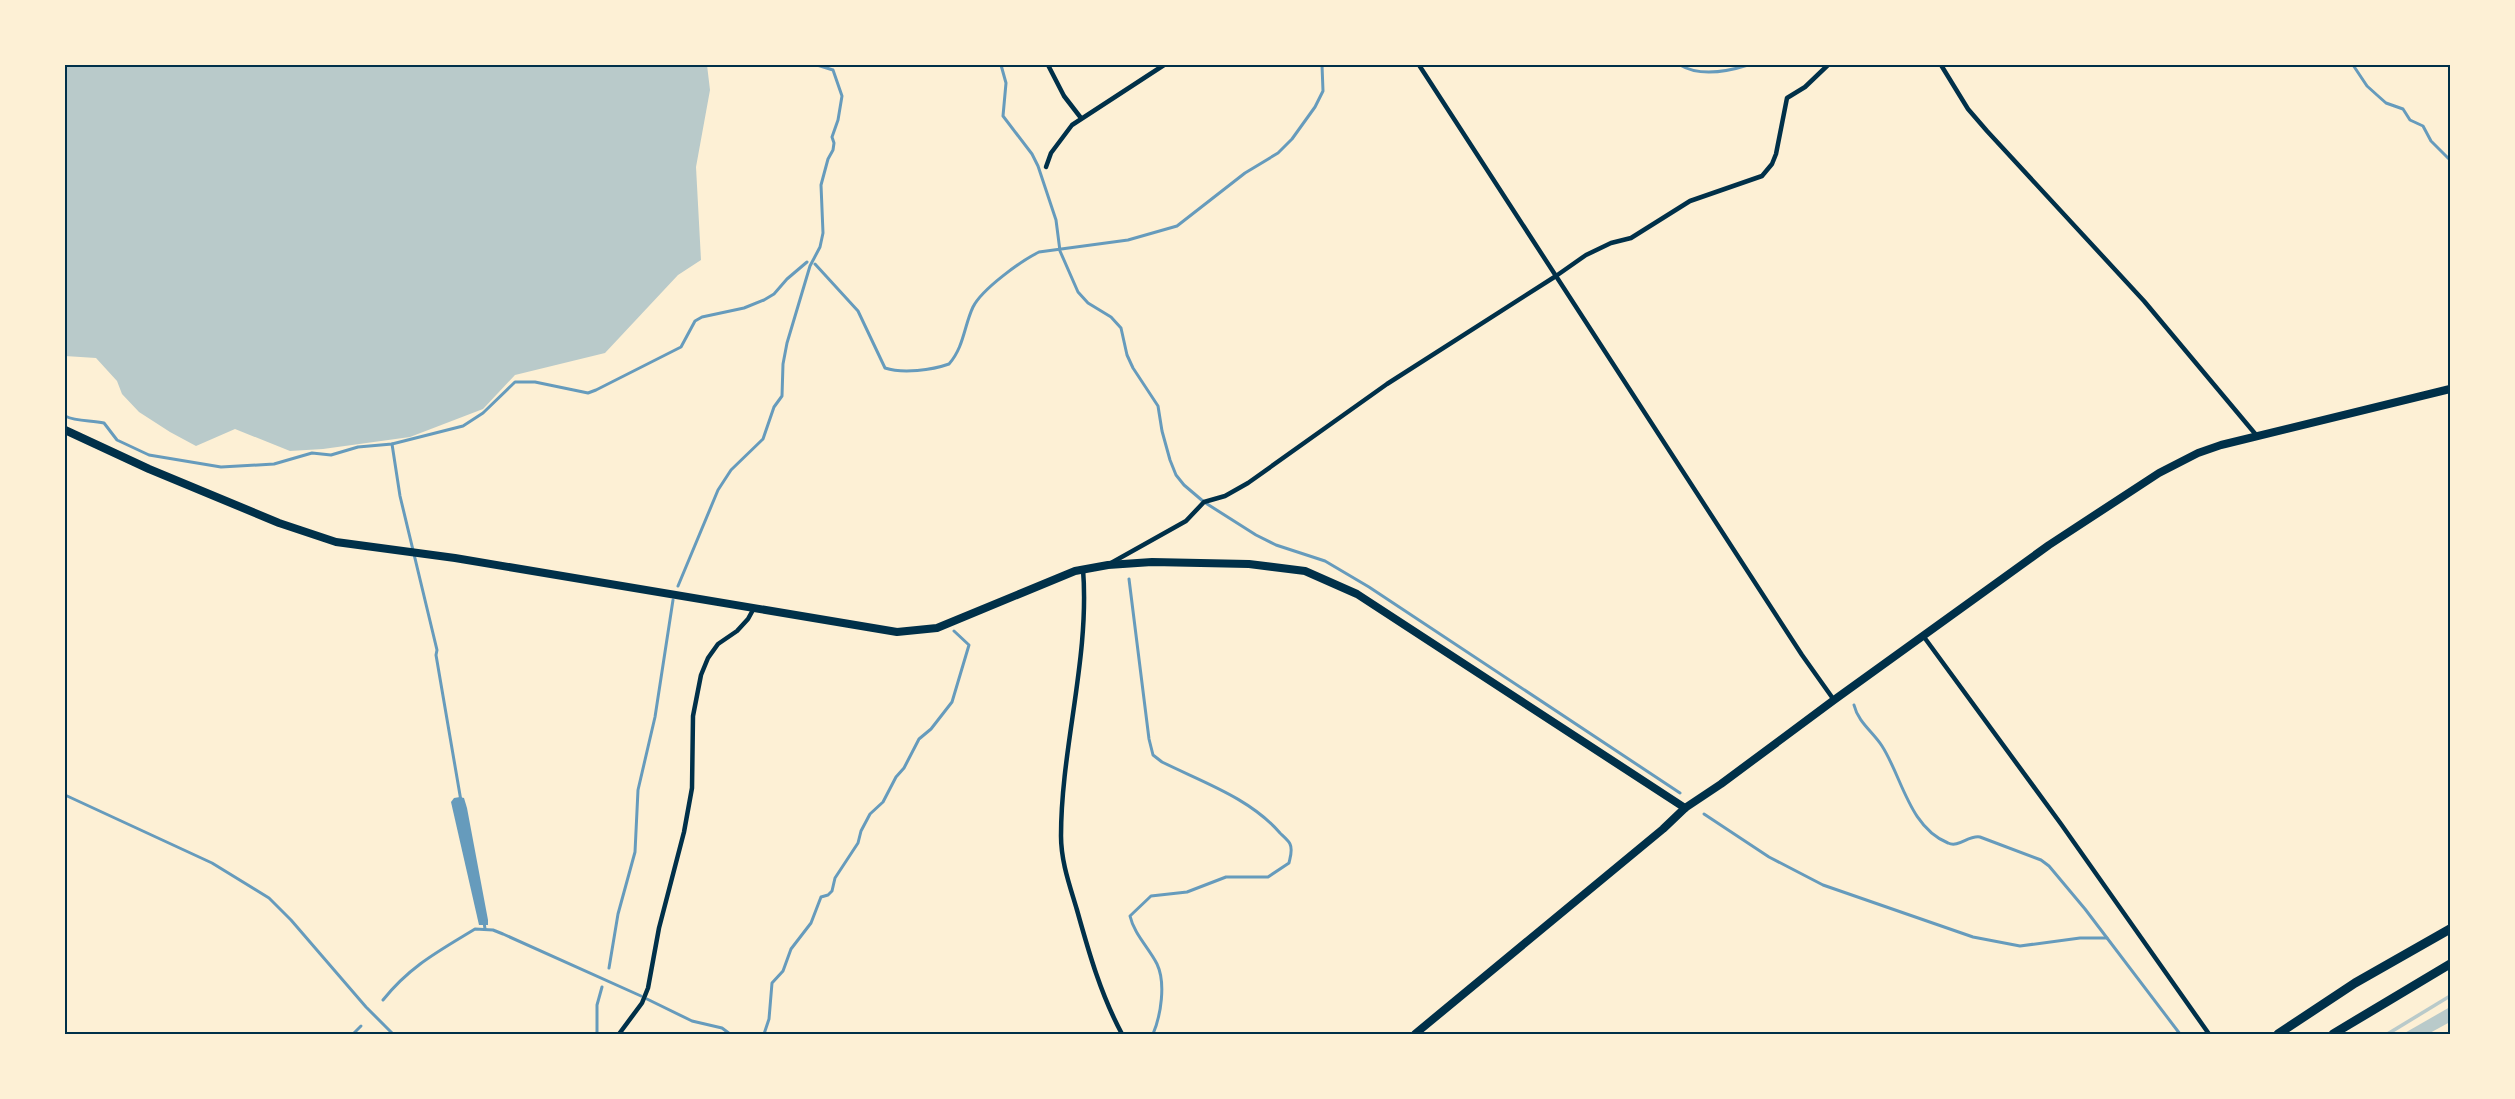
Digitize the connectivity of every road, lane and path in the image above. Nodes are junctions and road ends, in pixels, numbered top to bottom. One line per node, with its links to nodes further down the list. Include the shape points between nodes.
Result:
1 (1048, 65): 6 (street, via 1064,96)
2 (1164, 65): 6 (street)
3 (1419, 65): 8 (street)
4 (1828, 65): 8 (street, via 1805,87 1787,98 1776,154 1762,176 1690,201 1631,238 1586,255)
5 (1941, 65): 11 (street, via 1968,109 2155,314)
6 (1081, 118): 7 (street, via 1060,139)
7 (1046, 167)
8 (1556, 276): 12 (street, via 1387,384 1240,488 1204,502 1186,521); 16 (street)
9 (2450, 389): 11 (main road)
10 (65, 430): 14 (main road, via 149,469 317,538)
11 (2257, 436): 15 (main road, via 2198,453 2159,473 2050,545)
12 (1108, 565): 13 (main road); 17 (main road, via 1176,562 1249,564 1305,571 1337,584 1369,601)
13 (1083, 569): 14 (main road, via 925,631 897,632); 21 (street, via 1085,612 1064,791 1062,850 1101,990)
14 (754, 608): 20 (street, via 737,631 718,644 700,675 692,716 692,788 684,832 659,928 648,988 642,1003)
15 (1924, 637): 16 (main road); 23 (street)
16 (1834, 700): 17 (main road)
17 (1685, 808): 22 (main road)
18 (2450, 929): 24 (highway, via 2355,984)
19 (2450, 964): 25 (highway)
20 (619, 1034)
21 (1122, 1034)
22 (1415, 1034)
23 (2209, 1034)
24 (2278, 1034)
25 (2333, 1034)

